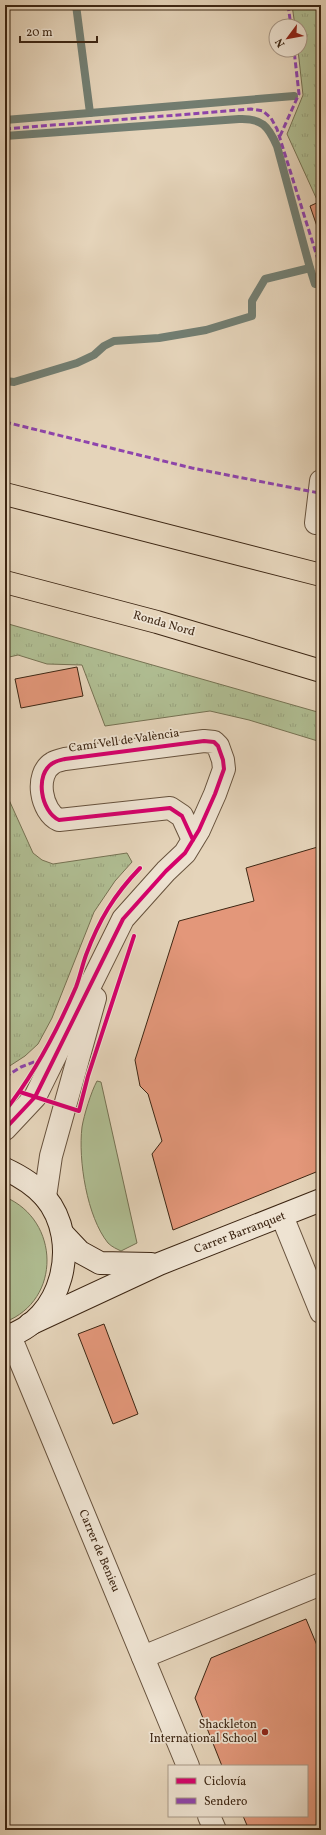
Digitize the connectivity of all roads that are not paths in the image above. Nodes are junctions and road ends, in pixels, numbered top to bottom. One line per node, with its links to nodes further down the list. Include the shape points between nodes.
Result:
1 (321, 481): 3 (street)
2 (5, 494): 4 (highway)
3 (316, 523)
4 (321, 575)
5 (5, 582): 6 (highway, Ronda Nord, via 157,622)
6 (321, 671)
7 (193, 840): 7 (street, Camí Vell de València, via 224,770 223,760 214,742 204,741 65,759 52,763 43,778 45,802 49,812 59,820 170,808 182,816); 8 (street, Camí Vell de València, via 185,853 123,919)
8 (111, 941): 9 (street, Camí Vell de València, via 35,1096); 11 (street, Camí Vell de València, via 51,1156)
9 (5, 1129)
10 (5, 1169): 11 (street, via 24,1178)
11 (45, 1197): 14 (street, via 56,1214)
12 (321, 1200): 13 (street, Carrer Barranquet)
13 (282, 1216): 15 (street, Carrer Barranquet); 16 (street)
14 (63, 1234): 15 (street, via 80,1252 100,1263); 17 (street, via 65,1260 59,1285 46,1308)
15 (159, 1264): 17 (street, Carrer Barranquet)
16 (321, 1312)
17 (30, 1324): 18 (street)
18 (7, 1336): 20 (street, Carrer de Benieu)
19 (321, 1584): 20 (street)
20 (143, 1657): 21 (street, Carrer de Benieu)
21 (188, 1765)
22 (209, 1817): 23 (street)
23 (215, 1830)

